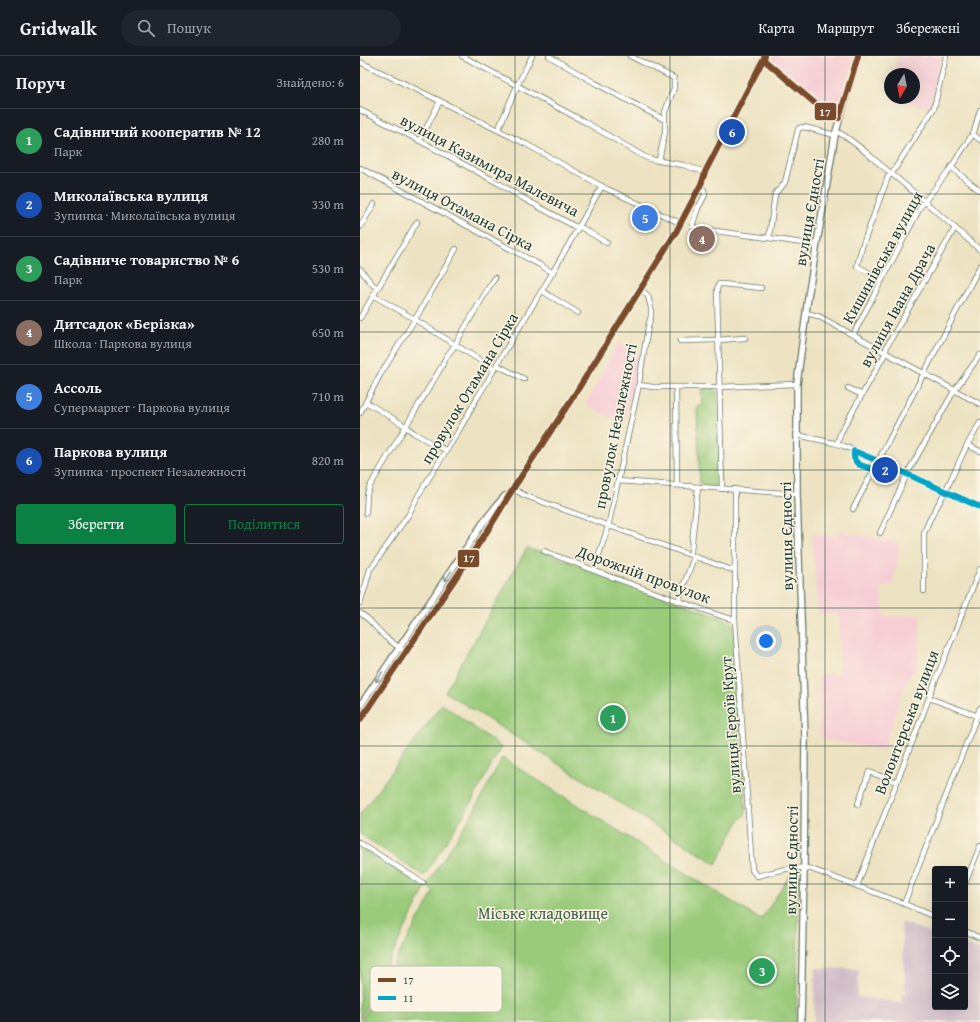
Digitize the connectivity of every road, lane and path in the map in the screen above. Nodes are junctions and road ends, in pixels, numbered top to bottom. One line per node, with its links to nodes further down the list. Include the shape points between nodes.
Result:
1 (462, 56): 9 (street)
2 (532, 56): 9 (street)
3 (549, 56): 14 (street)
4 (630, 56): 14 (street, via 674,78 674,88)
5 (858, 56): 13 (main road, вулиця Єдності)
6 (946, 56): 24 (street, via 934,108)
7 (764, 58): 13 (main road, via 824,112); 23 (main road)
8 (360, 62): 10 (street)
9 (517, 86): 15 (street); 20 (street, via 646,157)
10 (440, 100): 15 (street); 18 (street)
11 (360, 110): 18 (street, вулиця Казимира Малевича)
12 (980, 110): 17 (street, Кишинівська вулиця)
13 (839, 118): 16 (main road, вулиця Єдності)
14 (665, 119): 20 (street)
15 (498, 130): 25 (street)
16 (836, 133): 24 (street); 35 (street, via 799,128 785,182 775,194); 37 (main road, вулиця Єдності)
17 (973, 134): 19 (street); 21 (street, Кишинівська вулиця)
18 (420, 140): 33 (street, вулиця Казимира Малевича, via 521,198)
19 (980, 140)
20 (659, 160): 23 (street)
21 (951, 167): 27 (street); 28 (street, Кишинівська вулиця)
22 (360, 168): 42 (street, вулиця Отамана Сірка)
23 (705, 172): 26 (main road)
24 (891, 174): 28 (street); 44 (street, via 857,266)
25 (602, 186): 31 (street); 33 (street, провулок Отамана Сірка)
26 (699, 187): 31 (main road); 35 (street, via 705,193 692,226)
27 (980, 191)
28 (925, 202): 34 (street); 44 (street, Кишинівська вулиця)
29 (374, 204): 32 (street)
30 (417, 222): 45 (street)
31 (680, 224): 47 (main road)
32 (360, 227)
33 (579, 227): 36 (street, вулиця Казимира Малевича); 42 (street, провулок Отамана Сірка)
34 (955, 228): 39 (street); 59 (street, вулиця Івана Драча)
35 (769, 238): 37 (street)
36 (607, 243)
37 (816, 245): 51 (main road, вулиця Єдності)
38 (456, 248): 53 (street)
39 (980, 250)
40 (980, 266): 62 (street)
41 (360, 270): 45 (street)
42 (553, 273): 48 (street, провулок Отамана Сірка)
43 (495, 278): 58 (street)
44 (882, 280): 54 (street, Кишинівська вулиця)
45 (378, 288): 49 (street)
46 (761, 288): 56 (street, via 719,284)
47 (640, 290): 64 (street, провулок Незалежності, via 648,296 652,312); 87 (main road)
48 (542, 291): 50 (street); 61 (street, провулок Отамана Сірка)
49 (374, 296): 52 (street); 53 (street)
50 (578, 313)
51 (806, 313): 54 (street, via 818,316); 65 (main road, вулиця Єдності)
52 (360, 318)
53 (415, 320): 58 (street); 71 (street)
54 (853, 335): 59 (street)
55 (745, 338): 56 (street)
56 (718, 340): 57 (street); 67 (street)
57 (680, 341)
58 (454, 344): 61 (street); 75 (street)
59 (885, 352): 62 (street); 70 (street, вулиця Івана Драча)
60 (980, 355): 69 (street)
61 (496, 367): 63 (street); 79 (street, провулок Отамана Сірка)
62 (923, 373): 69 (street); 81 (street)
63 (524, 379)
64 (639, 384): 66 (street); 83 (street, провулок Незалежності)
65 (797, 384): 67 (street); 76 (main road, вулиця Єдності)
66 (676, 387): 67 (street); 84 (street)
67 (720, 387): 86 (street)
68 (848, 388): 70 (street)
69 (954, 390): 72 (street); 82 (street)
70 (862, 395): 77 (street, вулиця Івана Драча)
71 (366, 402): 73 (street); 75 (street)
72 (980, 404)
73 (360, 413)
74 (980, 423): 78 (street)
75 (405, 427): 79 (street); 93 (street, via 370,486)
76 (797, 435): 77 (street); 90 (main road, вулиця Єдності)
77 (837, 444): 81 (street)
78 (968, 445): 80 (street); 89 (street)
79 (446, 450): 105 (street, провулок Отамана Сірка, via 409,514 370,569)
80 (980, 451)
81 (878, 461): 82 (street); 92 (street)
82 (907, 474): 89 (street); 97 (street)
83 (618, 481): 84 (street); 96 (street, провулок Незалежності)
84 (677, 485): 85 (street)
85 (698, 487): 86 (street); 99 (street)
86 (722, 488): 88 (street)
87 (512, 489): 94 (main road); 95 (main road); 96 (street)
88 (735, 490): 90 (street); 102 (street, вулиця Героїв Крут)
89 (945, 492): 91 (street); 103 (street, via 924,533)
90 (797, 494): 119 (main road, вулиця Єдності, via 805,738)
91 (980, 507)
92 (853, 509)
93 (366, 513)
94 (485, 520): 95 (main road); 108 (main road, one-way to 108)
95 (491, 524): 109 (main road)
96 (608, 526): 99 (street); 101 (street, провулок Незалежності)
97 (880, 533)
98 (544, 551): 101 (street, Дорожній провулок)
99 (692, 556): 102 (street); 104 (street)
100 (980, 569): 110 (street, Волонтерська вулиця)
101 (594, 570): 104 (street, Дорожній провулок)
102 (735, 570): 107 (street, вулиця Героїв Крут)
103 (924, 591)
104 (678, 601): 107 (street, Дорожній провулок)
105 (360, 603)
106 (360, 613): 108 (street)
107 (735, 620): 119 (street, вулиця Героїв Крут, via 752,870 757,876)
108 (399, 648): 109 (street); 111 (main road, one-way to 111)
109 (405, 652): 114 (main road)
110 (929, 698): 113 (street); 115 (street, Волонтерська вулиця)
111 (360, 706)
112 (980, 708): 113 (street)
113 (979, 716): 123 (street)
114 (360, 720)
115 (897, 782): 116 (street, via 869,772); 122 (street, Волонтерська вулиця)
116 (858, 804)
117 (360, 842): 121 (street)
118 (980, 846): 120 (street)
119 (804, 867): 122 (street); 127 (main road, вулиця Єдності)
120 (968, 876)
121 (423, 883)
122 (857, 886): 123 (street)
123 (904, 904): 124 (street)
124 (932, 916)
125 (968, 932): 126 (street)
126 (980, 938)
127 (801, 1022)

